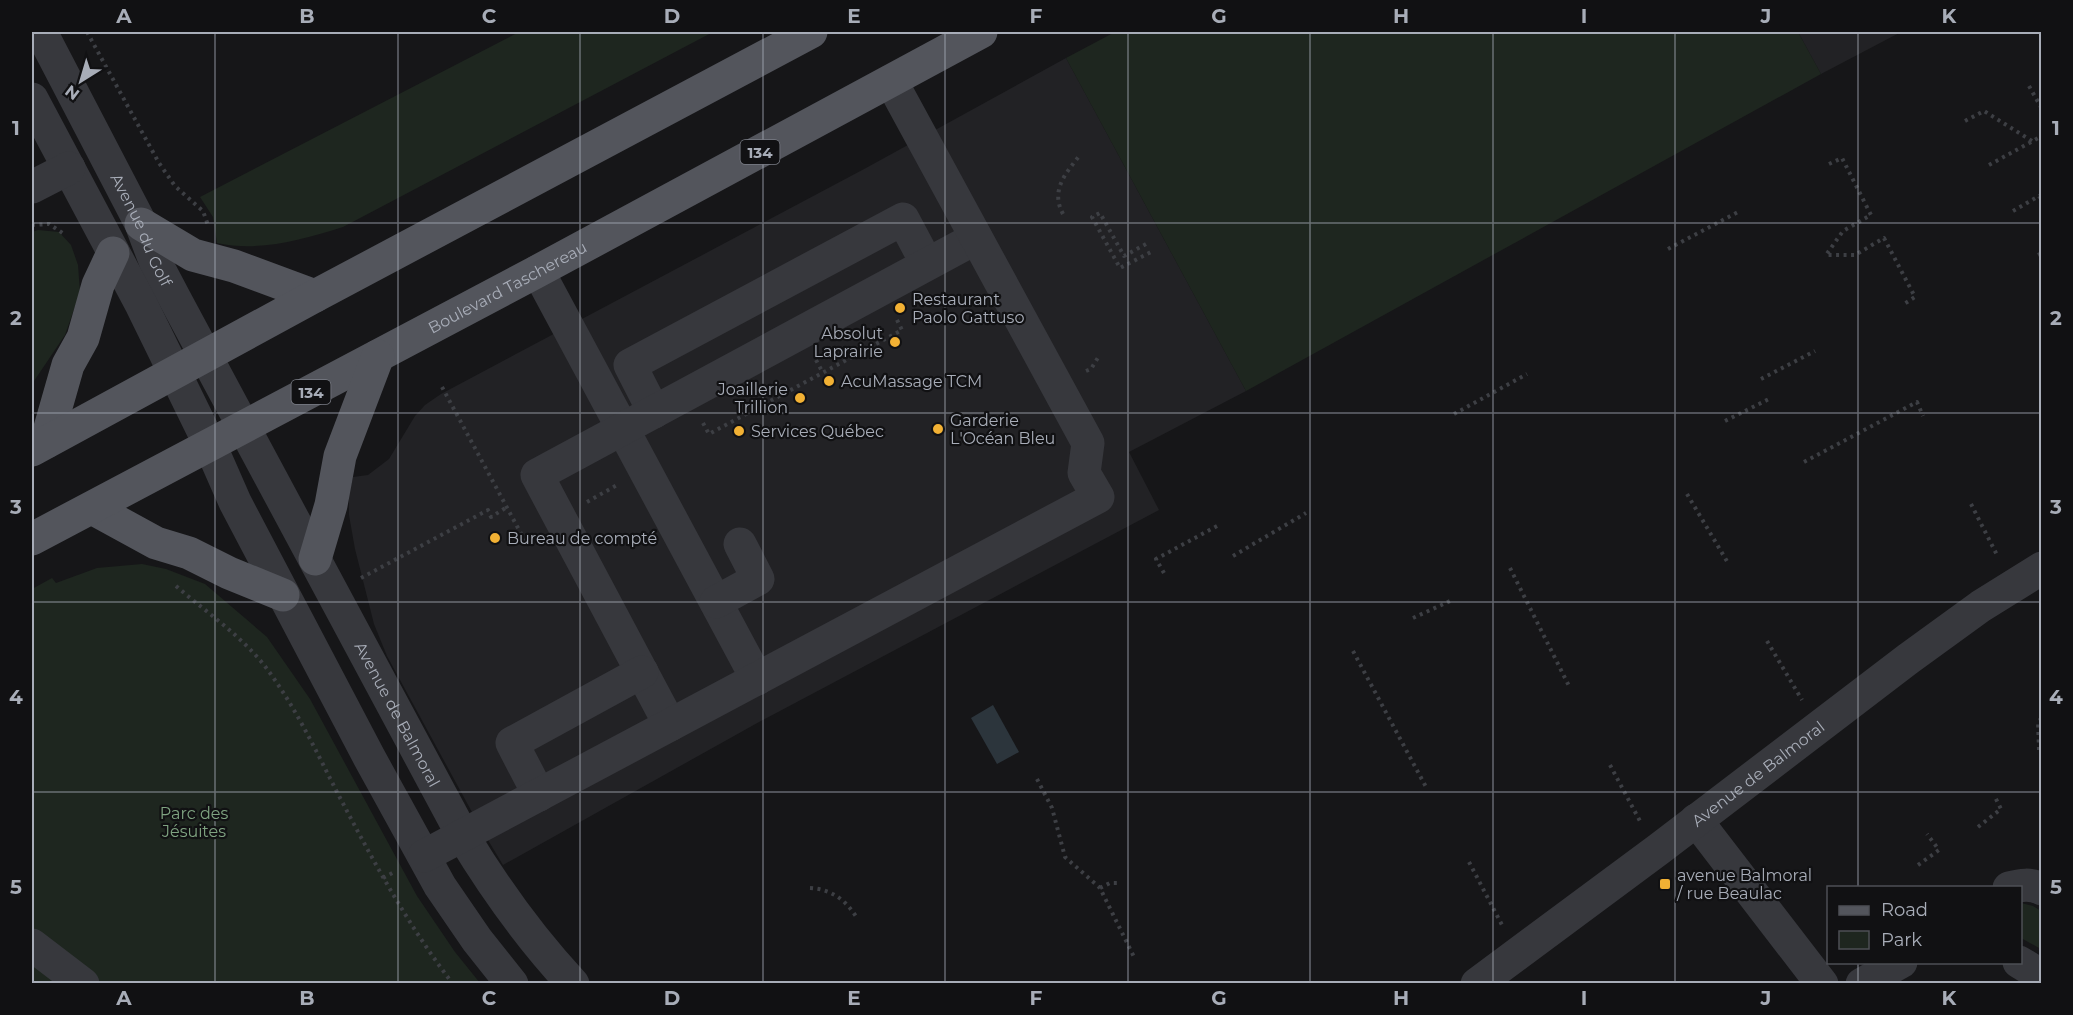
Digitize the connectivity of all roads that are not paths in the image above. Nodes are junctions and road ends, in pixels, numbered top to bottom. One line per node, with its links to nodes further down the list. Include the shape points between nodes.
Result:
1 (41, 32): 8 (street, Avenue du Golf)
2 (811, 32): 13 (main road)
3 (981, 32): 4 (main road, Boulevard Taschereau / 134)
4 (891, 81): 9 (street); 12 (main road, Boulevard Taschereau / 134)
5 (32, 99): 6 (street, Avenue du Golf)
6 (69, 168): 7 (street); 10 (street, Avenue du Golf)
7 (32, 187)
8 (141, 224): 13 (main road, via 193,255); 14 (street, Avenue du Golf, via 155,261)
9 (976, 238): 11 (street); 30 (street, via 1088,443 1084,473 1098,497)
10 (113, 253): 16 (street, Avenue du Golf); 21 (main road)
11 (927, 264): 17 (street); 17 (street, via 903,219 640,359 630,365)
12 (538, 271): 15 (main road, Boulevard Taschereau / 134); 19 (street)
13 (315, 296): 14 (main road)
14 (206, 356): 16 (main road); 18 (street, Avenue du Golf)
15 (378, 356): 18 (main road, Boulevard Taschereau / 134); 25 (main road, via 340,456)
16 (175, 372): 20 (street, Avenue du Golf); 21 (main road)
17 (654, 412): 19 (street)
18 (244, 428): 20 (main road, Boulevard Taschereau / 134); 25 (street, Avenue de Balmoral)
19 (623, 429): 28 (street); 29 (street, via 537,475)
20 (210, 445): 22 (main road, Boulevard Taschereau / 134); 27 (street)
21 (39, 446)
22 (92, 508): 23 (main road, Boulevard Taschereau / 134); 27 (main road, via 156,543 189,553)
23 (32, 539)
24 (740, 544): 28 (street, via 758,579)
25 (315, 559): 34 (street, Avenue de Balmoral)
26 (2042, 568): 33 (street, Avenue de Balmoral, via 1947,630)
27 (283, 595): 35 (street)
28 (716, 602): 30 (street)
29 (642, 672): 31 (street); 32 (street, via 512,743)
30 (757, 679): 31 (street)
31 (670, 725): 32 (street)
32 (540, 795): 34 (street)
33 (1696, 820): 45 (street, Avenue de Balmoral); 46 (street)
34 (463, 836): 35 (street); 44 (street, Avenue de Balmoral, via 518,918)
35 (424, 856): 43 (street, via 459,914)
36 (2016, 886): 37 (street, via 2035,885)
37 (2042, 889)
38 (32, 945): 42 (street)
39 (1899, 964): 47 (street)
40 (2021, 964): 41 (street)
41 (2042, 976)
42 (83, 984)
43 (513, 984)
44 (573, 984)
45 (1477, 984)
46 (1822, 984)
47 (1862, 984)

